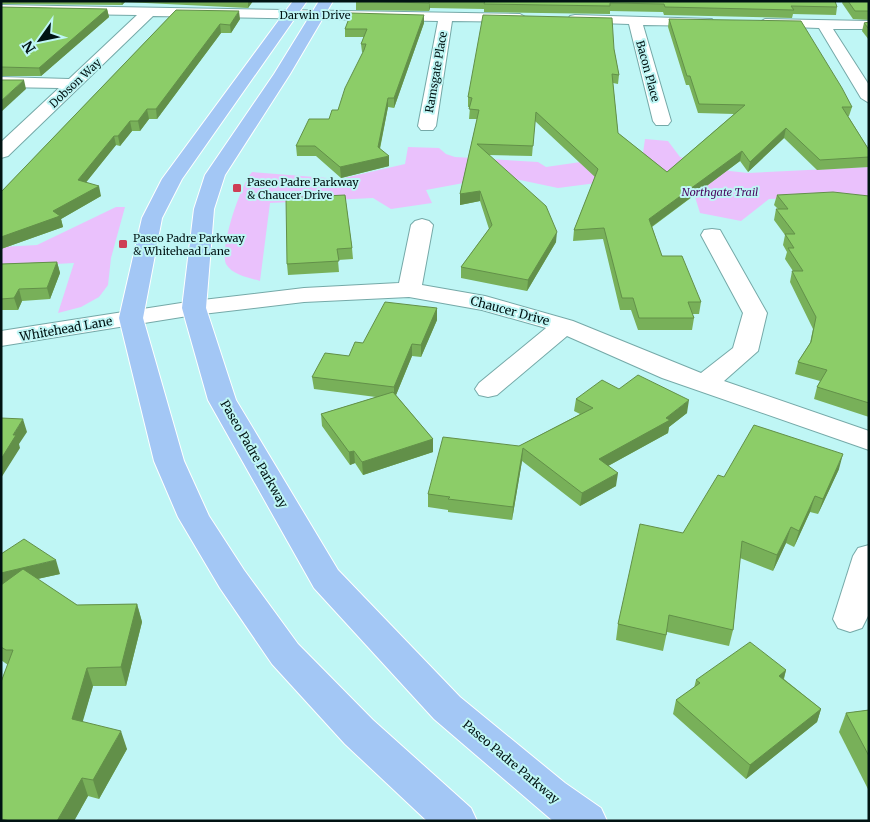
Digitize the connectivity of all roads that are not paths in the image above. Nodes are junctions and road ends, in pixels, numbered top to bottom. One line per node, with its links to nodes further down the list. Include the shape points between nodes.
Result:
1 (326, 1): 5 (main road, Paseo Padre Parkway)
2 (295, 8): 4 (street, Darwin Drive); 5 (street, Darwin Drive); 24 (main road, via 172,179 152,218)
3 (1, 9): 4 (street, Darwin Drive)
4 (148, 13): 15 (street, Dobson Way)
5 (318, 15): 6 (street, Darwin Drive); 23 (main road, Paseo Padre Parkway, via 215,175 204,209)
6 (446, 17): 7 (street, Darwin Drive); 18 (street, Ramsgate Place)
7 (535, 19)
8 (565, 19): 9 (street)
9 (635, 21): 10 (street); 17 (street, Bacon Place)
10 (724, 22)
11 (754, 23): 12 (street)
12 (823, 24): 13 (street); 16 (street)
13 (869, 25)
14 (1, 82): 15 (street)
15 (74, 84): 19 (street, Dobson Way)
16 (869, 98)
17 (662, 121)
18 (427, 126)
19 (1, 152)
20 (422, 225): 22 (street)
21 (712, 235): 27 (street, via 755,312 745,351)
22 (408, 290): 23 (street, Chaucer Drive, via 304,295); 25 (street, Chaucer Drive, via 485,303)
23 (194, 308): 24 (street, Chaucer Drive); 33 (main road, Paseo Padre Parkway, via 222,400 326,579 446,708 551,796)
24 (131, 318): 26 (street, Whitehead Lane); 32 (main road, via 169,461 194,517 232,579 286,654 359,732)
25 (564, 326): 27 (street, Chaucer Drive); 28 (street)
26 (1, 339)
27 (704, 384): 29 (street, Chaucer Drive)
28 (488, 389)
29 (869, 441)
30 (869, 556): 31 (street)
31 (850, 619)
32 (456, 821)
33 (586, 821)

